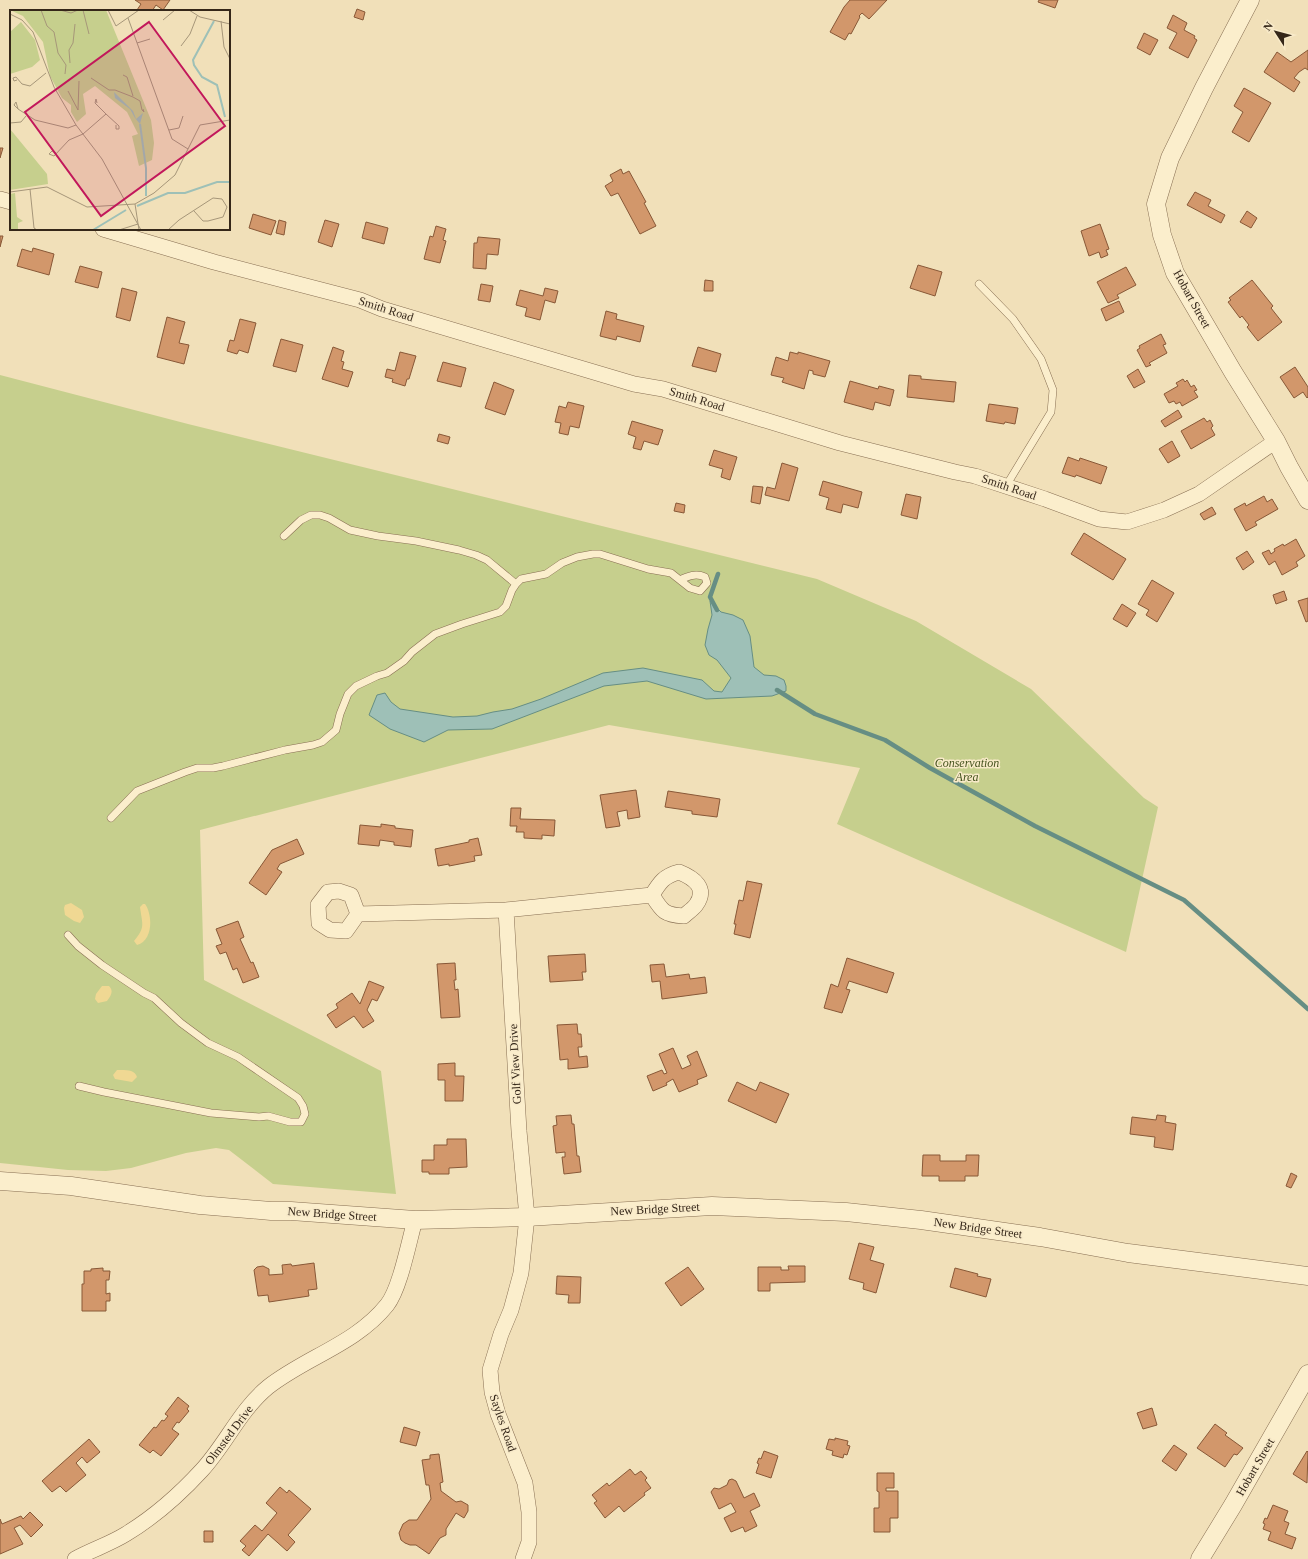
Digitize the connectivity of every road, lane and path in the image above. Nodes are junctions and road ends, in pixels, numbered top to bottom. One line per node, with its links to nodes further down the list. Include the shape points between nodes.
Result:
1 (1250, 0): 6 (street, Hobart Street, via 1170,158 1156,204 1162,235 1175,273)
2 (0, 199): 3 (street)
3 (10, 202)
4 (106, 230): 7 (street, Smith Road, via 214,262 360,300 634,384 663,389 840,442)
5 (980, 284): 7 (lane, via 1013,319 1037,353 1053,390 1051,412)
6 (1276, 441): 7 (street, Smith Road, via 1199,494 1164,510 1126,522 1099,519); 8 (street, Hobart Street)
7 (1006, 486)
8 (1308, 500)
9 (284, 536): 11 (lane, via 301,520 311,515 320,516 350,530 416,541 476,555 487,560)
10 (680, 580): 11 (lane, via 671,574 593,554 577,557 546,574 521,579)
11 (516, 584): 12 (lane, via 506,606 500,612 435,634 387,673 356,686 348,694 336,730 322,742 223,766 197,768 185,772 137,791)
12 (111, 818)
13 (652, 895): 14 (street)
14 (506, 910): 15 (street); 19 (street, Golf View Drive, via 519,1131)
15 (358, 914)
16 (68, 934): 17 (lane, via 78,946 102,965 154,998 208,1044 238,1057 298,1098 305,1114 301,1122 268,1116 223,1115)
17 (79, 1086)
18 (0, 1181): 20 (street, New Bridge Street, via 71,1186 200,1205)
19 (527, 1218): 20 (street, New Bridge Street); 21 (street, New Bridge Street, via 712,1206 846,1212 920,1220 1040,1237 1128,1253); 24 (street, Sayles Road, via 521,1273 490,1370 498,1414 524,1484 529,1512 529,1542)
20 (415, 1220): 23 (street, Olmsted Drive, via 396,1289 387,1305 362,1330 267,1388 246,1409 202,1470 158,1512 126,1535)
21 (1308, 1276)
22 (1308, 1374): 25 (street, Hobart Street)
23 (75, 1559)
24 (523, 1559)
25 (1200, 1559)

